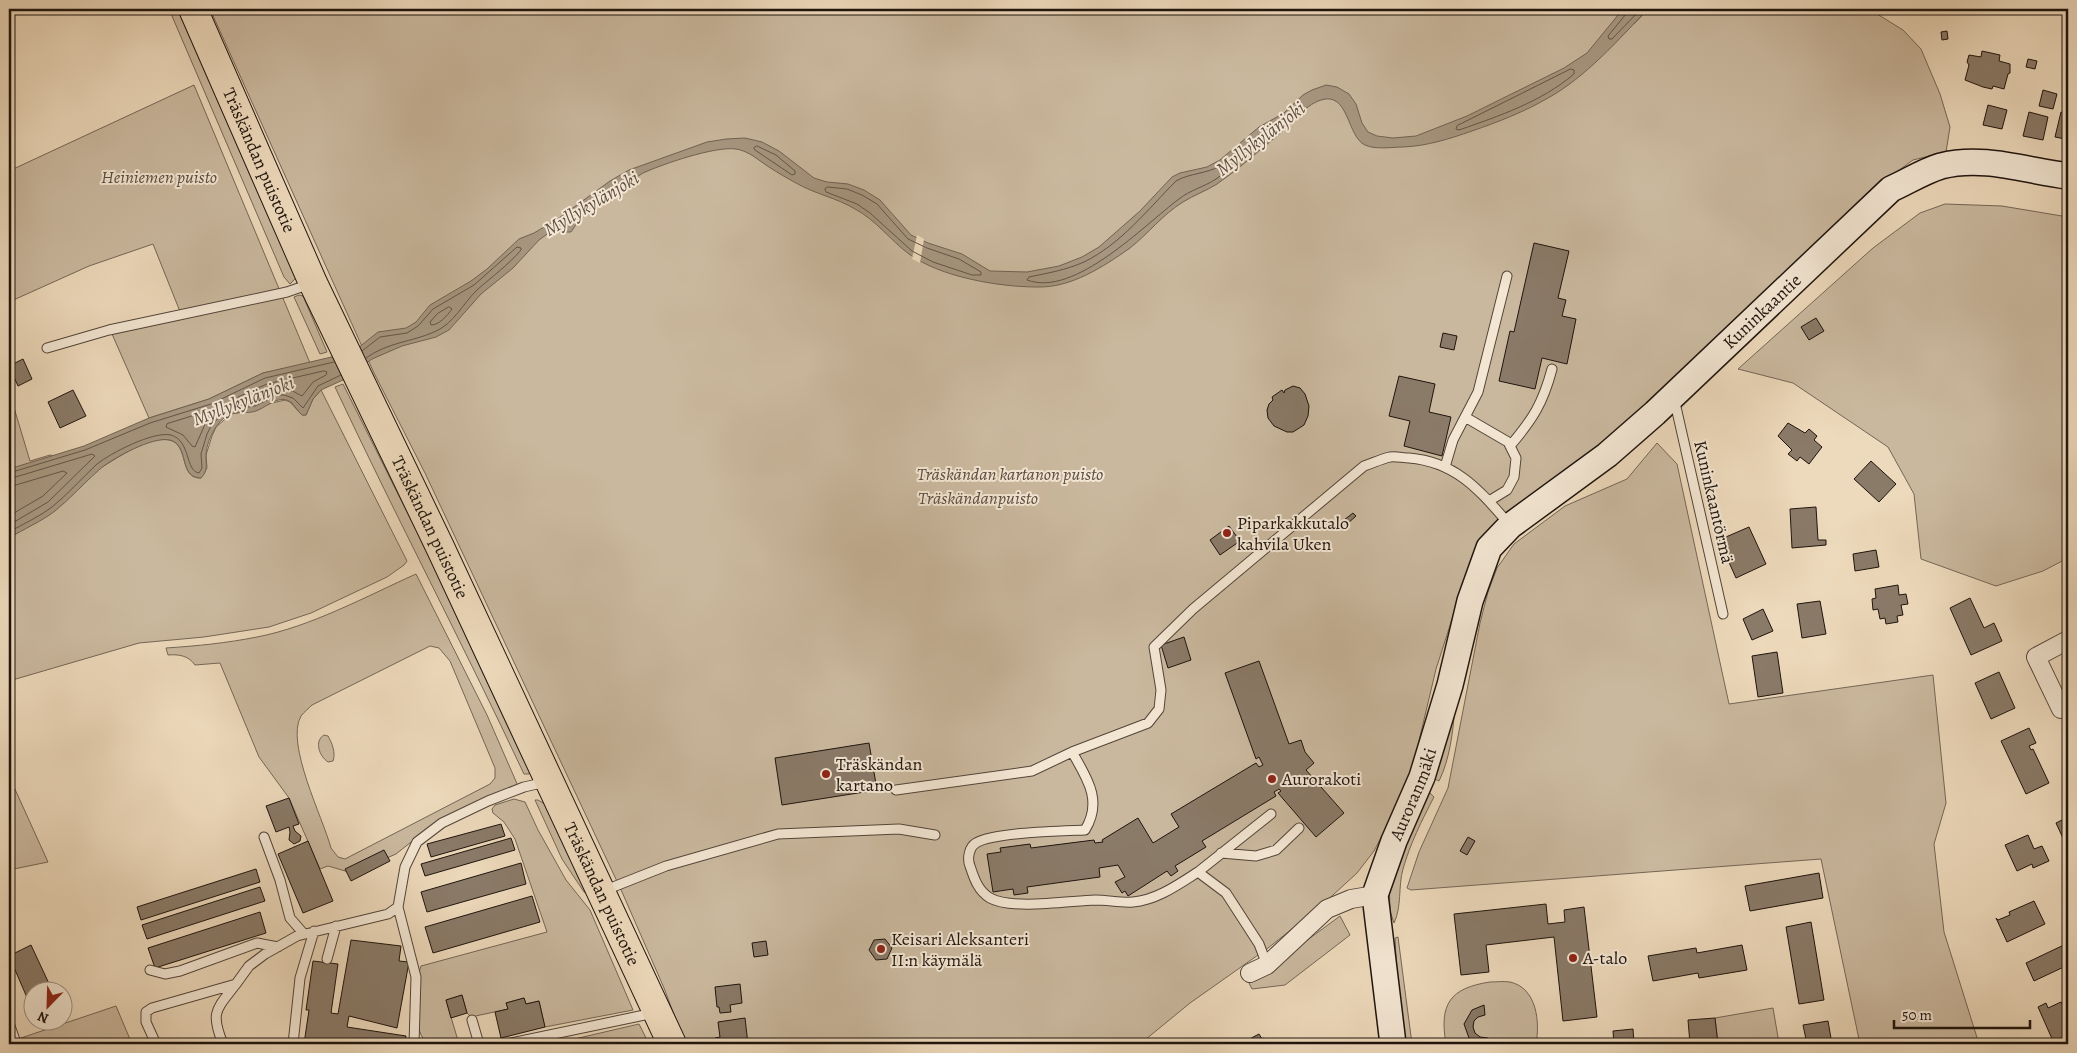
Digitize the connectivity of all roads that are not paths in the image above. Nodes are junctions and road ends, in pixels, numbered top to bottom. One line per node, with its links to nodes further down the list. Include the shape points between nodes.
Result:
1 (194, 9): 4 (main road, Träskändan puistotie)
2 (2068, 176): 7 (main road, Kuninkaantie, via 1995,162 1965,163 1940,166 1891,189)
3 (1506, 276): 8 (lane, via 1478,392)
4 (313, 283): 5 (lane, via 287,292 109,330); 18 (main road, Träskändan puistotie)
5 (48, 348)
6 (1552, 369): 9 (lane, via 1537,411)
7 (1670, 398): 12 (main road, Kuninkaantie, via 1606,455); 14 (lane, Kuninkaantörmä, via 1676,407)
8 (1465, 418): 9 (lane); 10 (lane, via 1453,440)
9 (1510, 446): 11 (lane, via 1516,458 1514,477 1506,490)
10 (1445, 467): 11 (lane, via 1464,477); 17 (lane, via 1421,459 1391,456 1364,466 1193,609 1154,647 1161,690 1159,710 1148,723)
11 (1489, 501): 12 (lane)
12 (1510, 526): 13 (main road, Kuninkaantie)
13 (1490, 548): 27 (main road, Auroranmäki, via 1470,600 1450,685 1422,777 1390,850)
14 (1723, 614)
15 (2068, 640): 16 (street, via 2036,657 2061,709)
16 (2068, 706)
17 (1072, 752): 19 (lane, via 1032,771); 25 (lane, via 1090,782 1094,807 1091,820 1085,830 991,837 975,843 970,849 969,863 975,882 988,897 1001,903 1134,902 1164,892)
18 (549, 781): 26 (main road, Träskändan puistotie); 28 (lane, via 488,801 442,823 417,842 405,867)
19 (896, 790)
20 (1271, 814): 24 (lane)
21 (1299, 828): 24 (lane, via 1276,850 1256,856)
22 (935, 835): 26 (lane, via 899,829 778,834 666,866)
23 (264, 837): 31 (lane, via 290,918)
24 (1221, 853): 25 (lane)
25 (1198, 872): 34 (lane, via 1226,893 1259,944)
26 (601, 892): 38 (main road, Träskändan puistotie)
27 (1375, 895): 34 (street, via 1351,899 1327,909); 49 (main road, Auroranmäki)
28 (398, 907): 29 (lane, via 388,914); 45 (lane, via 416,977)
29 (336, 926): 30 (lane); 33 (lane)
30 (314, 931): 31 (lane); 44 (lane, via 300,978)
31 (304, 934): 32 (lane)
32 (278, 947): 35 (lane, via 257,943 180,971 165,974); 37 (lane, via 249,966)
33 (326, 960)
34 (1267, 964): 36 (street)
35 (150, 970)
36 (1250, 973)
37 (236, 984): 42 (lane, via 146,1012 146,1022); 43 (lane, via 216,1010 217,1028)
38 (657, 1013): 47 (lane); 48 (main road, Träskändan puistotie)
39 (472, 1020): 46 (lane)
40 (9, 1023): 41 (lane)
41 (15, 1040)
42 (156, 1044)
43 (223, 1044)
44 (293, 1044)
45 (414, 1044)
46 (479, 1044)
47 (506, 1044)
48 (672, 1044)
49 (1393, 1044)

